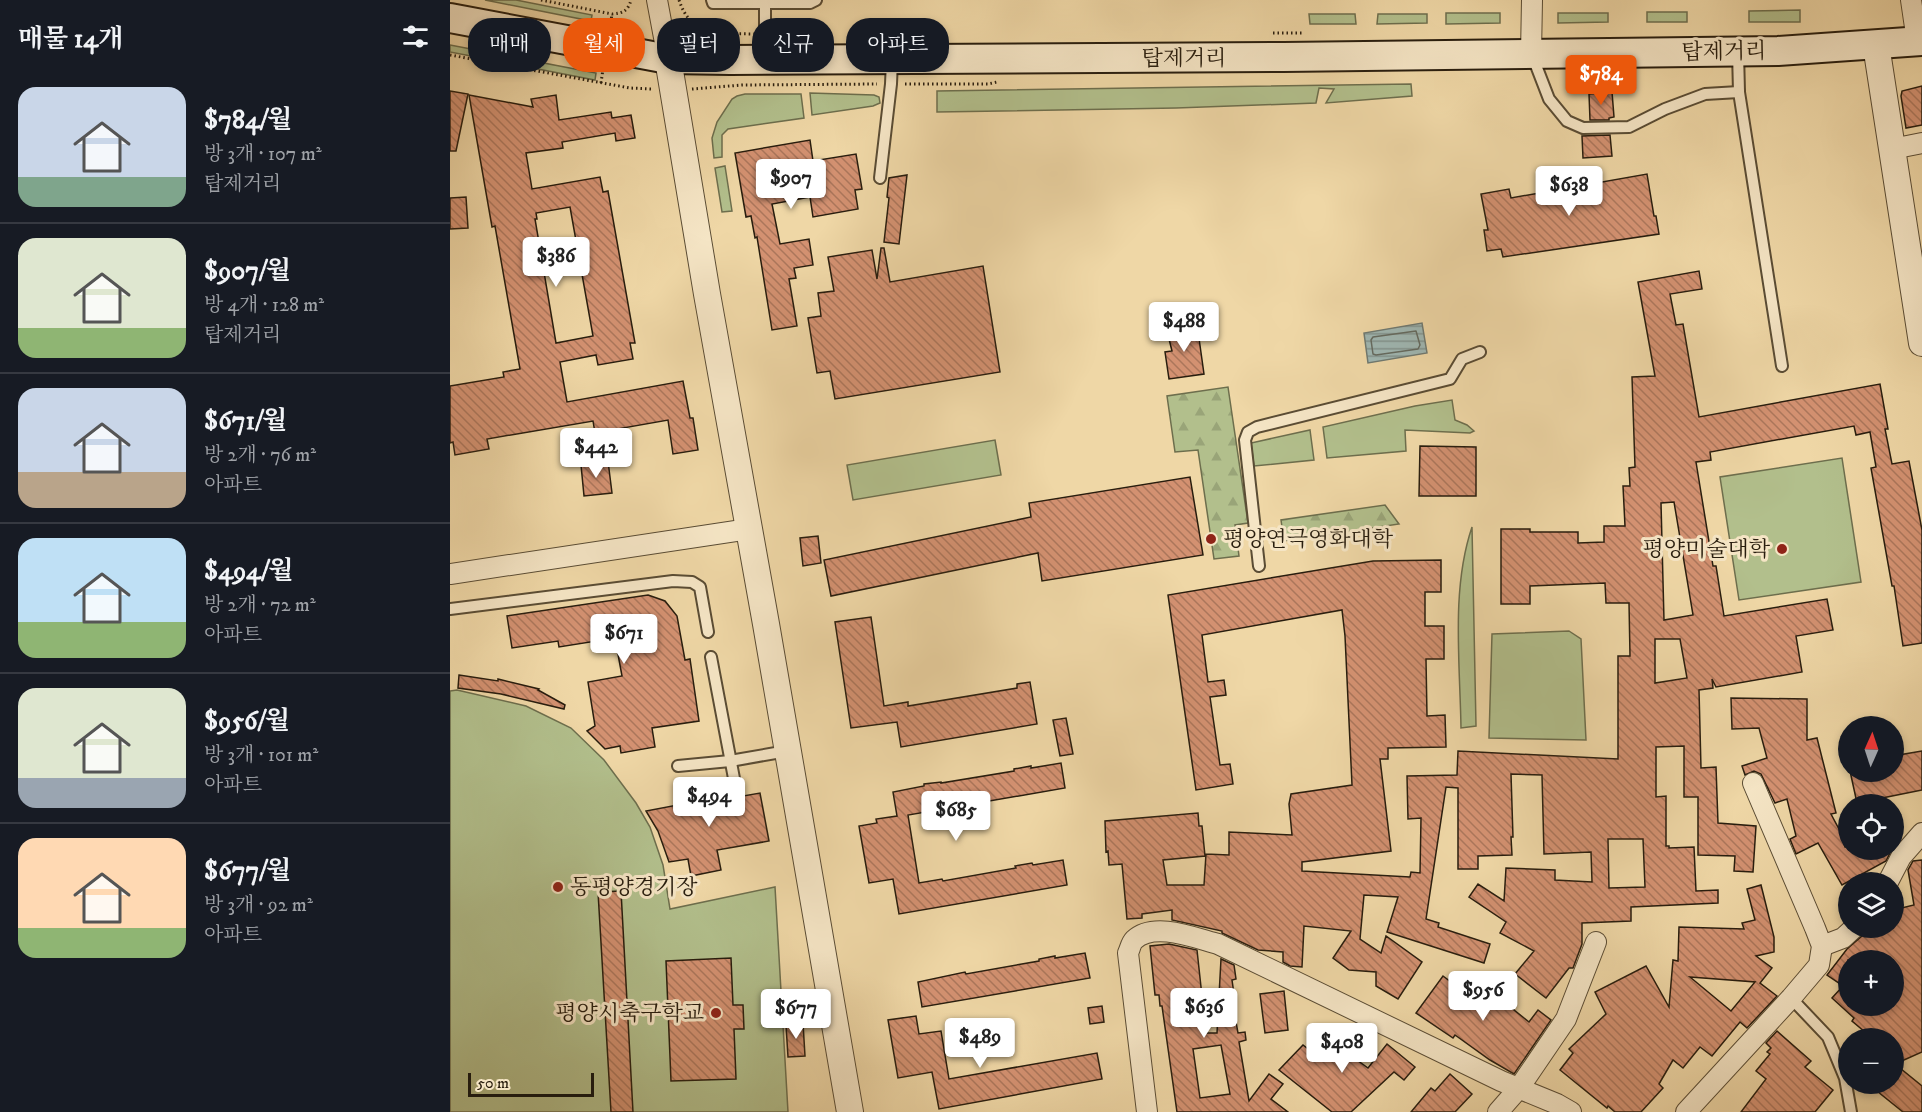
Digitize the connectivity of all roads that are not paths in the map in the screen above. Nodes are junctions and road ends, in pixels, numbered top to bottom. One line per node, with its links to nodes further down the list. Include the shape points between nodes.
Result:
1 (657, 0): 8 (street)
2 (712, 0): 6 (lane)
3 (816, 0): 6 (lane)
4 (1532, 0): 13 (street)
5 (1911, 0): 10 (street)
6 (765, 3): 9 (lane)
7 (450, 18): 14 (main road, 탑제거리)
8 (660, 18)
9 (765, 18)
10 (1919, 41): 11 (main road, 탑제거리)
11 (1876, 45): 12 (main road, 탑제거리); 20 (street)
12 (1738, 52): 13 (main road, 탑제거리); 18 (lane)
13 (1532, 54): 15 (main road, 탑제거리); 18 (lane, via 1549,99 1567,121 1583,128 1629,127 1705,94)
14 (657, 57)
15 (949, 59)
16 (670, 72): 26 (street)
17 (892, 72): 21 (lane)
18 (1739, 92): 25 (lane)
19 (1922, 144): 20 (street)
20 (1892, 149): 22 (street)
21 (880, 178)
22 (1918, 297): 23 (street)
23 (1922, 343)
24 (1480, 352): 27 (lane, via 1462,359 1450,379 1248,432 1245,440)
25 (1782, 366)
26 (749, 529): 28 (street); 32 (street)
27 (1259, 566)
28 (450, 574)
29 (450, 609): 30 (lane, via 673,580 700,587)
30 (708, 632)
31 (711, 657): 33 (lane)
32 (787, 751): 33 (lane); 44 (street)
33 (730, 761): 34 (lane); 36 (lane)
34 (678, 766)
35 (1753, 783): 41 (street)
36 (736, 789)
37 (1922, 833): 38 (street)
38 (1893, 872)
39 (1843, 938): 41 (street)
40 (1596, 942): 43 (street, via 1566,1019)
41 (1822, 946): 42 (street, via 1819,965)
42 (1791, 998): 48 (street); 49 (lane, via 1828,1037 1845,1078)
43 (1518, 1088): 45 (street, via 1218,944 1174,932 1147,933 1133,940 1128,953); 46 (street); 47 (street)
44 (850, 1112)
45 (1147, 1112)
46 (1498, 1112)
47 (1571, 1112)
48 (1686, 1112)
49 (1851, 1112)

